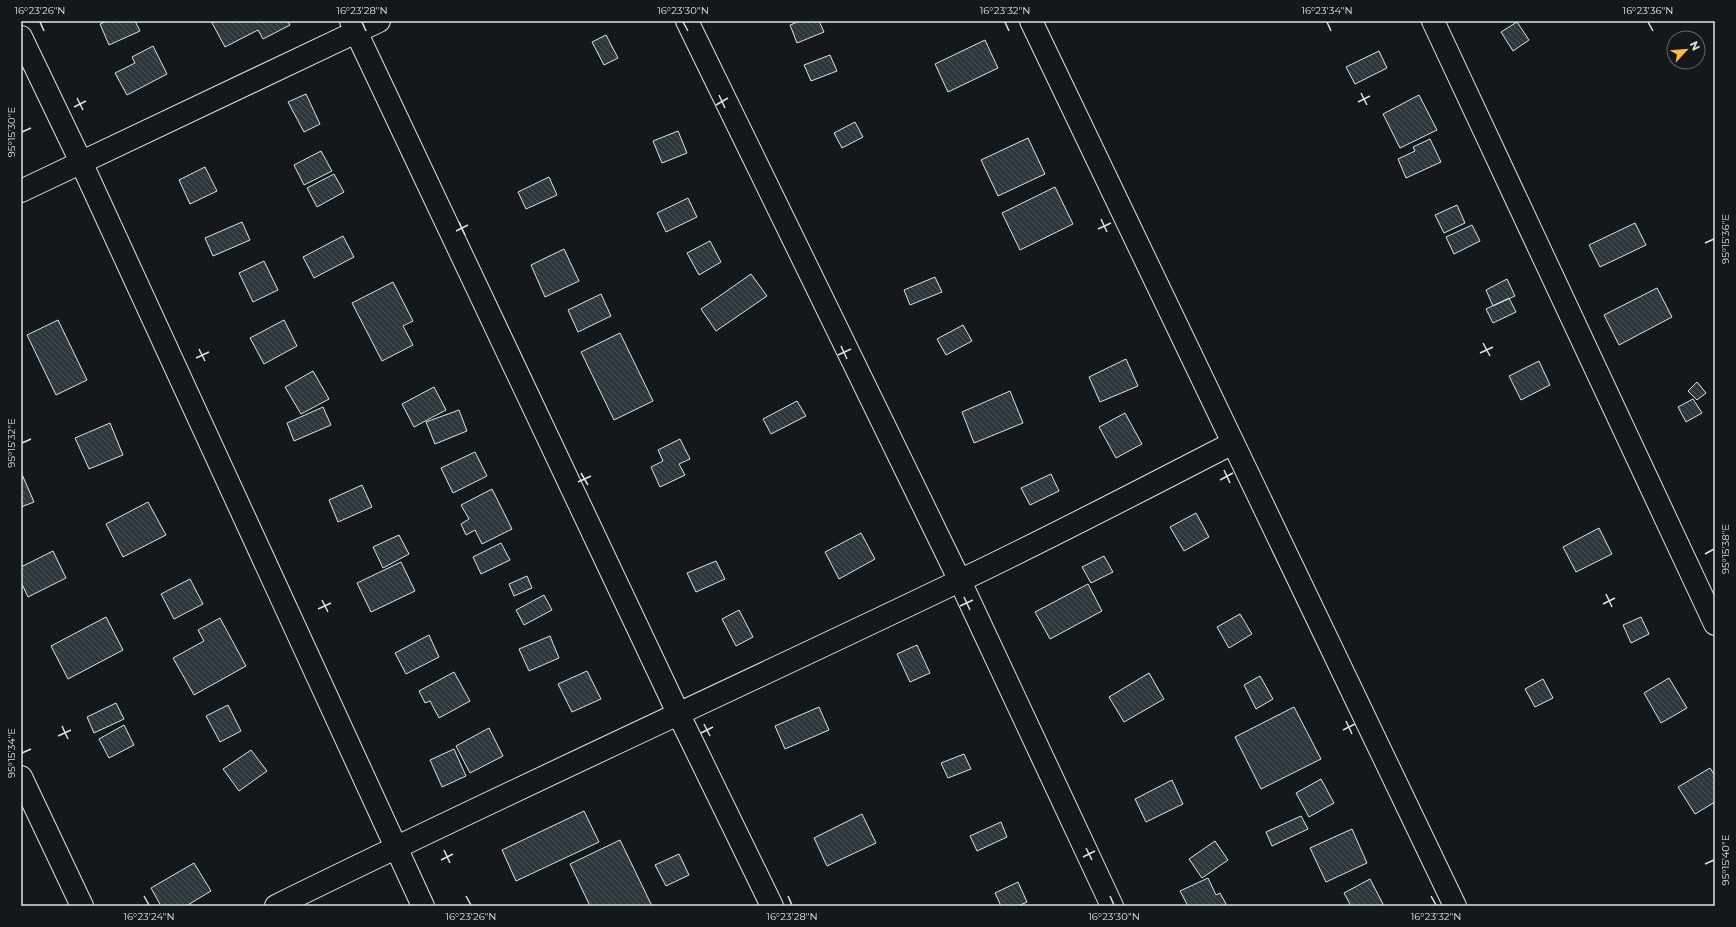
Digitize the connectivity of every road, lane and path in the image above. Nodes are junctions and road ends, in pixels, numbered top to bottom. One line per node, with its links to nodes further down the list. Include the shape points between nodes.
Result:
1 (379, 21): 5 (street)
2 (687, 21): 10 (street)
3 (1031, 21): 9 (street)
4 (1433, 21): 11 (street)
5 (353, 26): 7 (street); 12 (street)
6 (21, 37): 7 (street)
7 (81, 162): 8 (street); 14 (street)
8 (21, 191)
9 (1233, 443): 10 (street); 20 (street)
10 (960, 581): 12 (street); 19 (street)
11 (1715, 624)
12 (679, 715): 14 (street); 18 (street)
13 (21, 777): 15 (street)
14 (395, 847): 16 (street); 17 (street)
15 (82, 906)
16 (276, 906)
17 (423, 906)
18 (772, 906)
19 (1112, 906)
20 (1455, 906)

